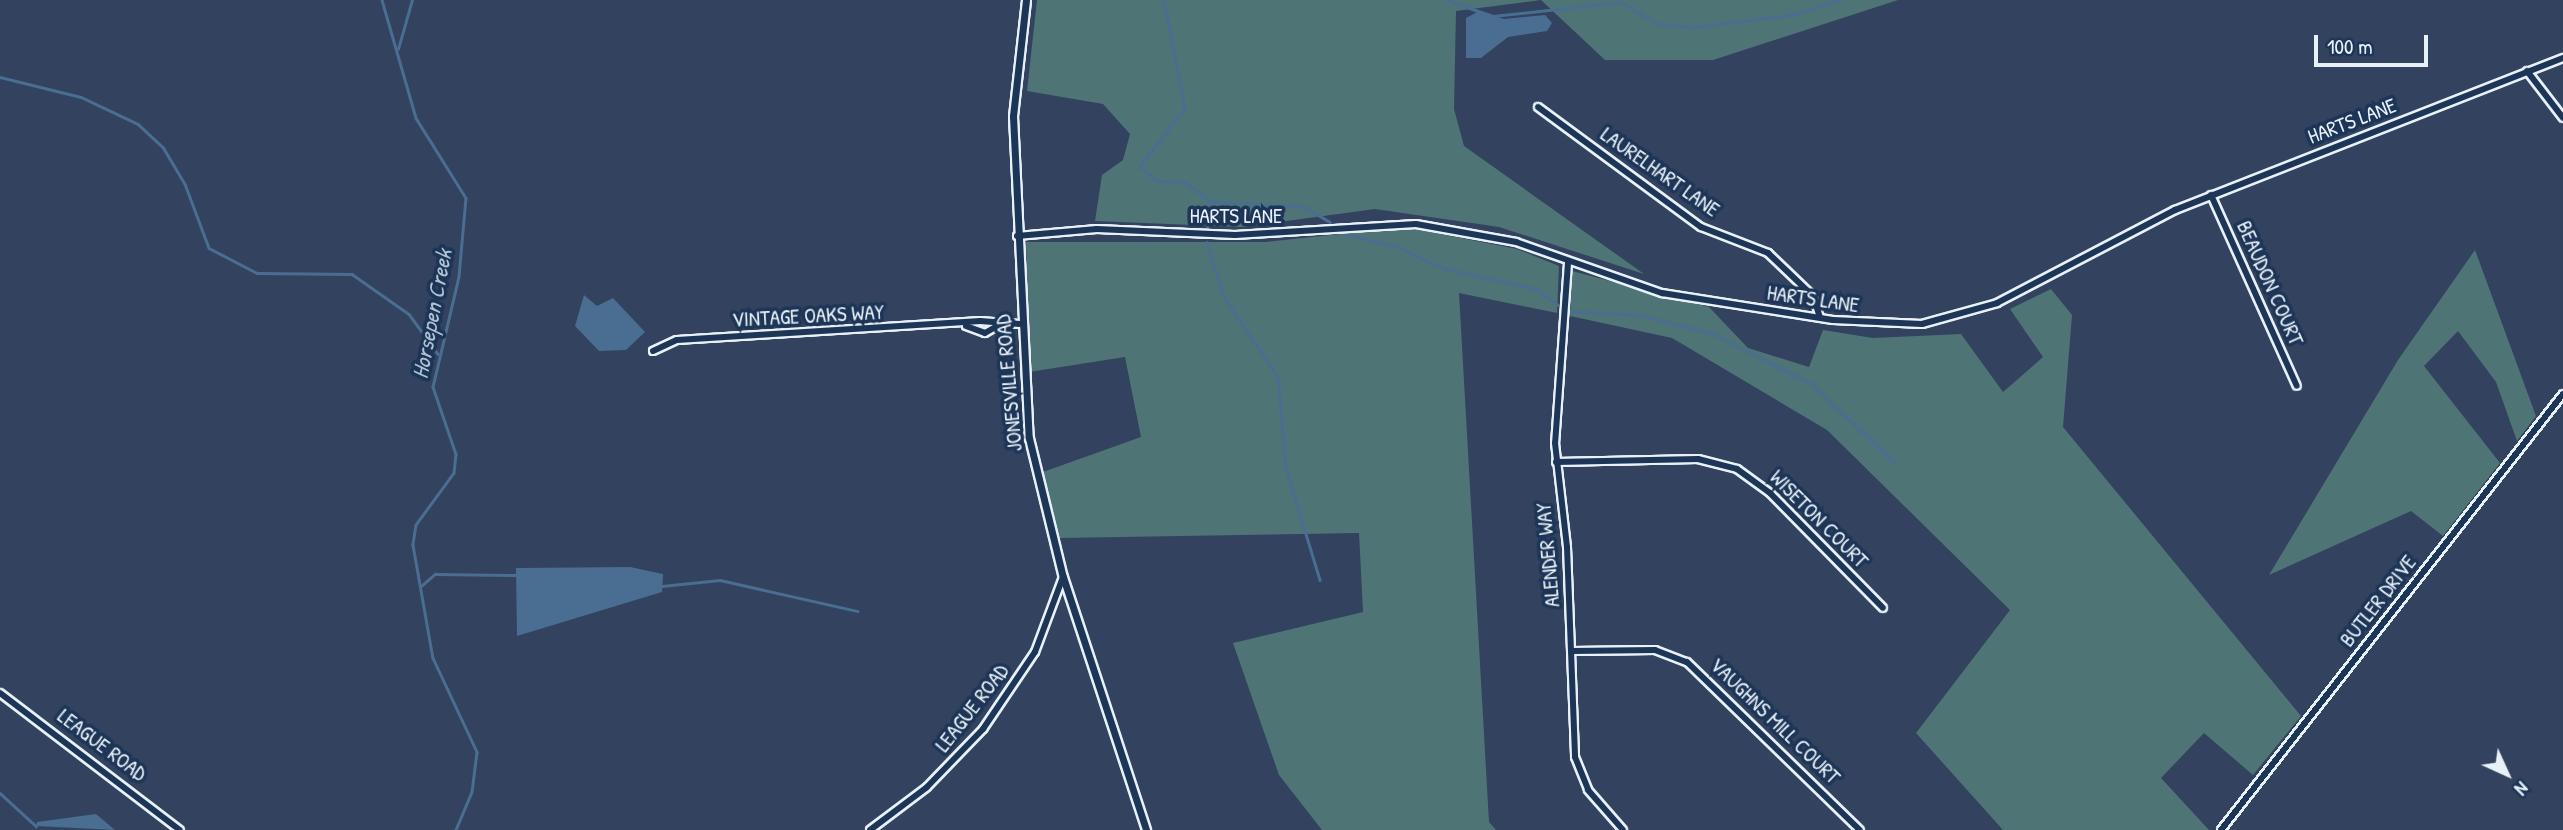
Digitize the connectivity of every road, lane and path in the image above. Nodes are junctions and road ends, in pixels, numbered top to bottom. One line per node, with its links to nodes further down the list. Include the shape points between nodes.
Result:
1 (1026, 4): 7 (street, JONESVILLE ROAD, via 1013,116)
2 (2563, 58): 3 (street, HARTS LANE)
3 (2527, 72): 5 (street); 6 (street, HARTS LANE)
4 (1538, 107): 9 (street, LAURELHART LANE, via 1701,227 1768,253 1814,296)
5 (2563, 118)
6 (2211, 195): 9 (street, HARTS LANE, via 1975,312 1905,325); 14 (street, BEAUDON COURT)
7 (1017, 236): 8 (street, HARTS LANE, via 1097,229 1293,233 1395,222 1494,236); 10 (street, JONESVILLE ROAD)
8 (1568, 263): 9 (street, HARTS LANE, via 1662,293); 16 (street, ALENDER WAY)
9 (1820, 318)
10 (1020, 324): 11 (street, VINTAGE OAKS WAY); 17 (street, JONESVILLE ROAD, via 1029,438)
11 (999, 325): 12 (street, VINTAGE OAKS WAY); 12 (street, VINTAGE OAKS WAY, via 985,333)
12 (966, 326): 13 (street, VINTAGE OAKS WAY, via 677,340)
13 (653, 351)
14 (2297, 386)
15 (2563, 394): 26 (street, BUTLER DRIVE)
16 (1556, 462): 18 (street, WISETON COURT, via 1689,458 1737,468 1770,493); 19 (street, ALENDER WAY)
17 (1063, 577): 22 (street, LEAGUE ROAD, via 1035,652 984,729 927,787); 23 (street, JONESVILLE ROAD)
18 (1883, 608)
19 (1572, 651): 24 (street, ALENDER WAY, via 1577,765 1594,799); 25 (street, VAUGHNS MILL COURT, via 1655,650 1687,662)
20 (0, 693): 21 (street, LEAGUE ROAD)
21 (180, 830)
22 (870, 830)
23 (1146, 830)
24 (1623, 830)
25 (1860, 830)
26 (2221, 830)

